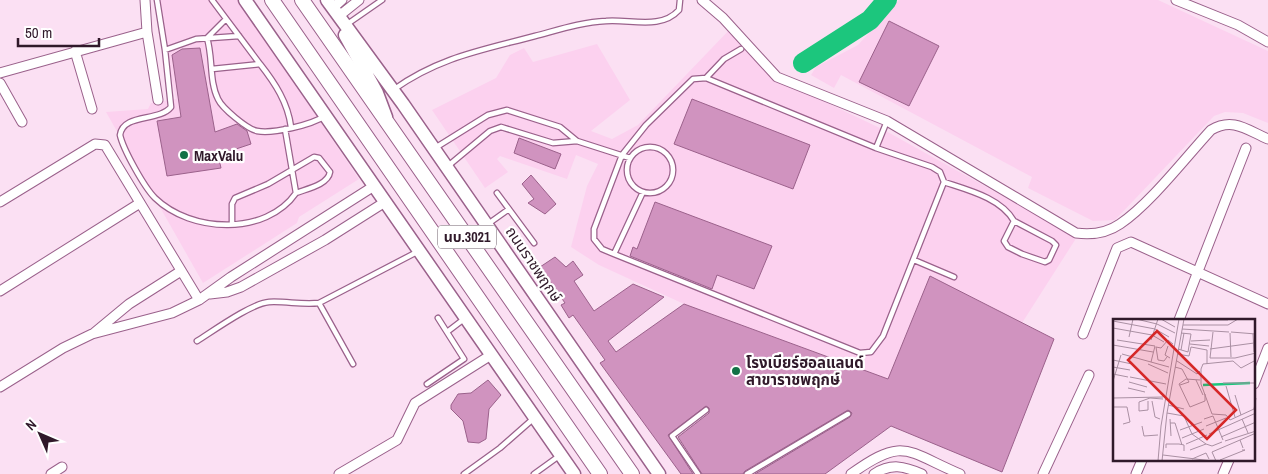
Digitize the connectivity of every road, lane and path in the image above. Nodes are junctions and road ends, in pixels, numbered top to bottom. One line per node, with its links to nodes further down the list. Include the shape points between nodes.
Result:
1 (145, 0): 14 (street)
2 (156, 0): 19 (lane)
3 (212, 0): 13 (lane)
4 (245, 0): 29 (main road, นบ.3021)
5 (272, 0): 98 (main road, นบ.3021)
6 (302, 0): 32 (main road, นบ.3021)
7 (359, 0): 12 (street)
8 (382, 0): 12 (lane)
9 (680, 0): 26 (lane, via 679,10 664,21 606,21 579,25 444,60 415,74)
10 (702, 0): 30 (street, via 724,18 777,77)
11 (1176, 0): 17 (street, via 1238,25)
12 (336, 9): 26 (main road, ถนนราชพฤกษ์ / นบ.3021); 32 (main road)
13 (226, 19): 15 (lane); 16 (lane)
14 (147, 32): 20 (street); 27 (street)
15 (239, 36): 16 (lane); 21 (lane)
16 (207, 38): 19 (lane); 22 (lane)
17 (1268, 42)
18 (741, 49): 24 (lane, via 724,59)
19 (166, 50): 54 (lane, via 171,107 164,113 123,125 120,139 154,197 195,219 211,224)
20 (75, 51): 23 (street); 28 (street)
21 (260, 64): 22 (lane); 33 (lane, via 280,92)
22 (212, 69): 34 (lane, via 218,100 237,118 258,131)
23 (0, 73)
24 (706, 78): 38 (lane); 40 (lane, via 692,79 684,86)
25 (0, 83): 31 (street)
26 (393, 90): 37 (main road, ถนนราชพฤกษ์ / นบ.3021)
27 (158, 100)
28 (92, 109)
29 (325, 116): 33 (lane); 45 (main road, นบ.3021)
30 (887, 121): 35 (street, via 1076,233 1090,235 1120,224 1211,130 1222,124 1242,127); 38 (lane)
31 (22, 122)
32 (388, 123): 99 (main road, นบ.3021)
33 (291, 127): 34 (lane)
34 (285, 129): 43 (lane)
35 (1268, 139)
36 (577, 141): 37 (lane, via 560,127 507,110 488,115); 40 (lane); 42 (lane, via 553,143 500,127 490,131)
37 (433, 148): 42 (main road, ถนนราชพฤกษ์ / นบ.3021)
38 (876, 148): 44 (lane, via 932,167 940,172)
39 (1246, 148): 63 (street)
40 (622, 155): 41 (lane); 60 (lane, via 593,234 597,244)
41 (630, 158): 46 (lane, via 627,174 630,182); 46 (lane, via 640,149 653,146 665,151 673,161 674,175 668,186 656,193)
42 (446, 167): 55 (main road, ถนนราชพฤกษ์ / นบ.3021)
43 (292, 170): 47 (lane); 47 (lane, via 314,157 319,158 330,172 325,181); 54 (lane, via 235,198)
44 (944, 182): 53 (lane, via 989,199 1008,211); 61 (lane)
45 (370, 189): 50 (main road, นบ.3021); 56 (street)
46 (643, 192): 60 (lane)
47 (296, 193): 54 (lane, via 271,215 255,222)
48 (497, 193): 52 (lane)
49 (0, 202): 51 (street, via 99,143 107,147)
50 (385, 202): 58 (street); 59 (main road, นบ.3021)
51 (140, 203): 62 (street); 65 (street)
52 (509, 209): 55 (lane); 57 (lane)
53 (1014, 221): 53 (lane, via 1004,241 1008,247 1045,262 1049,260 1056,245)
54 (232, 224)
55 (487, 224): 100 (main road, ถนนราชพฤกษ์ / นบ.3021)
56 (303, 230): 58 (street); 66 (street, via 220,283)
57 (534, 243)
58 (312, 246): 66 (street, via 241,287)
59 (418, 251): 68 (lane); 71 (main road, นบ.3021)
60 (614, 254): 61 (lane, via 866,354 877,346 883,336)
61 (914, 260): 64 (lane)
62 (181, 271): 67 (street); 74 (street, via 129,304)
63 (1197, 273): 69 (street); 72 (street); 75 (street, via 1131,242 1124,244 1117,248)
64 (954, 277)
65 (0, 291)
66 (210, 294): 67 (street)
67 (199, 300): 74 (street, via 172,313)
68 (319, 303): 76 (lane, via 259,303); 79 (lane)
69 (1268, 304)
70 (438, 318): 73 (lane)
71 (465, 318): 73 (lane); 78 (main road, นบ.3021)
72 (1179, 319)
73 (447, 332): 82 (lane, via 464,359)
74 (92, 334): 83 (street, via 62,348)
75 (1083, 334)
76 (197, 341)
77 (1268, 348): 81 (street)
78 (491, 355): 86 (main road, นบ.3021); 94 (street, via 415,403 397,440)
79 (353, 364)
80 (1089, 375): 108 (street)
81 (1256, 379)
82 (427, 384)
83 (0, 387)
84 (706, 410): 101 (lane, via 672,436)
85 (848, 414): 102 (lane)
86 (534, 418): 87 (main road, นบ.3021); 95 (lane)
87 (560, 456): 96 (lane); 97 (main road, นบ.3021)
88 (932, 461): 103 (street, via 899,449 871,459); 106 (street); 107 (street)
89 (1141, 462): 109 (street)
90 (1228, 462): 110 (street)
91 (62, 467): 93 (street)
92 (884, 471): 104 (street); 105 (street, via 894,466)
93 (51, 474)
94 (339, 474)
95 (464, 474)
96 (534, 474)
97 (574, 474)
98 (600, 474)
99 (632, 474)
100 (659, 474)
101 (698, 474)
102 (747, 474)
103 (851, 474)
104 (874, 474)
105 (922, 474)
106 (926, 474)
107 (960, 474)
108 (1043, 474)
109 (1136, 474)
110 (1224, 474)

